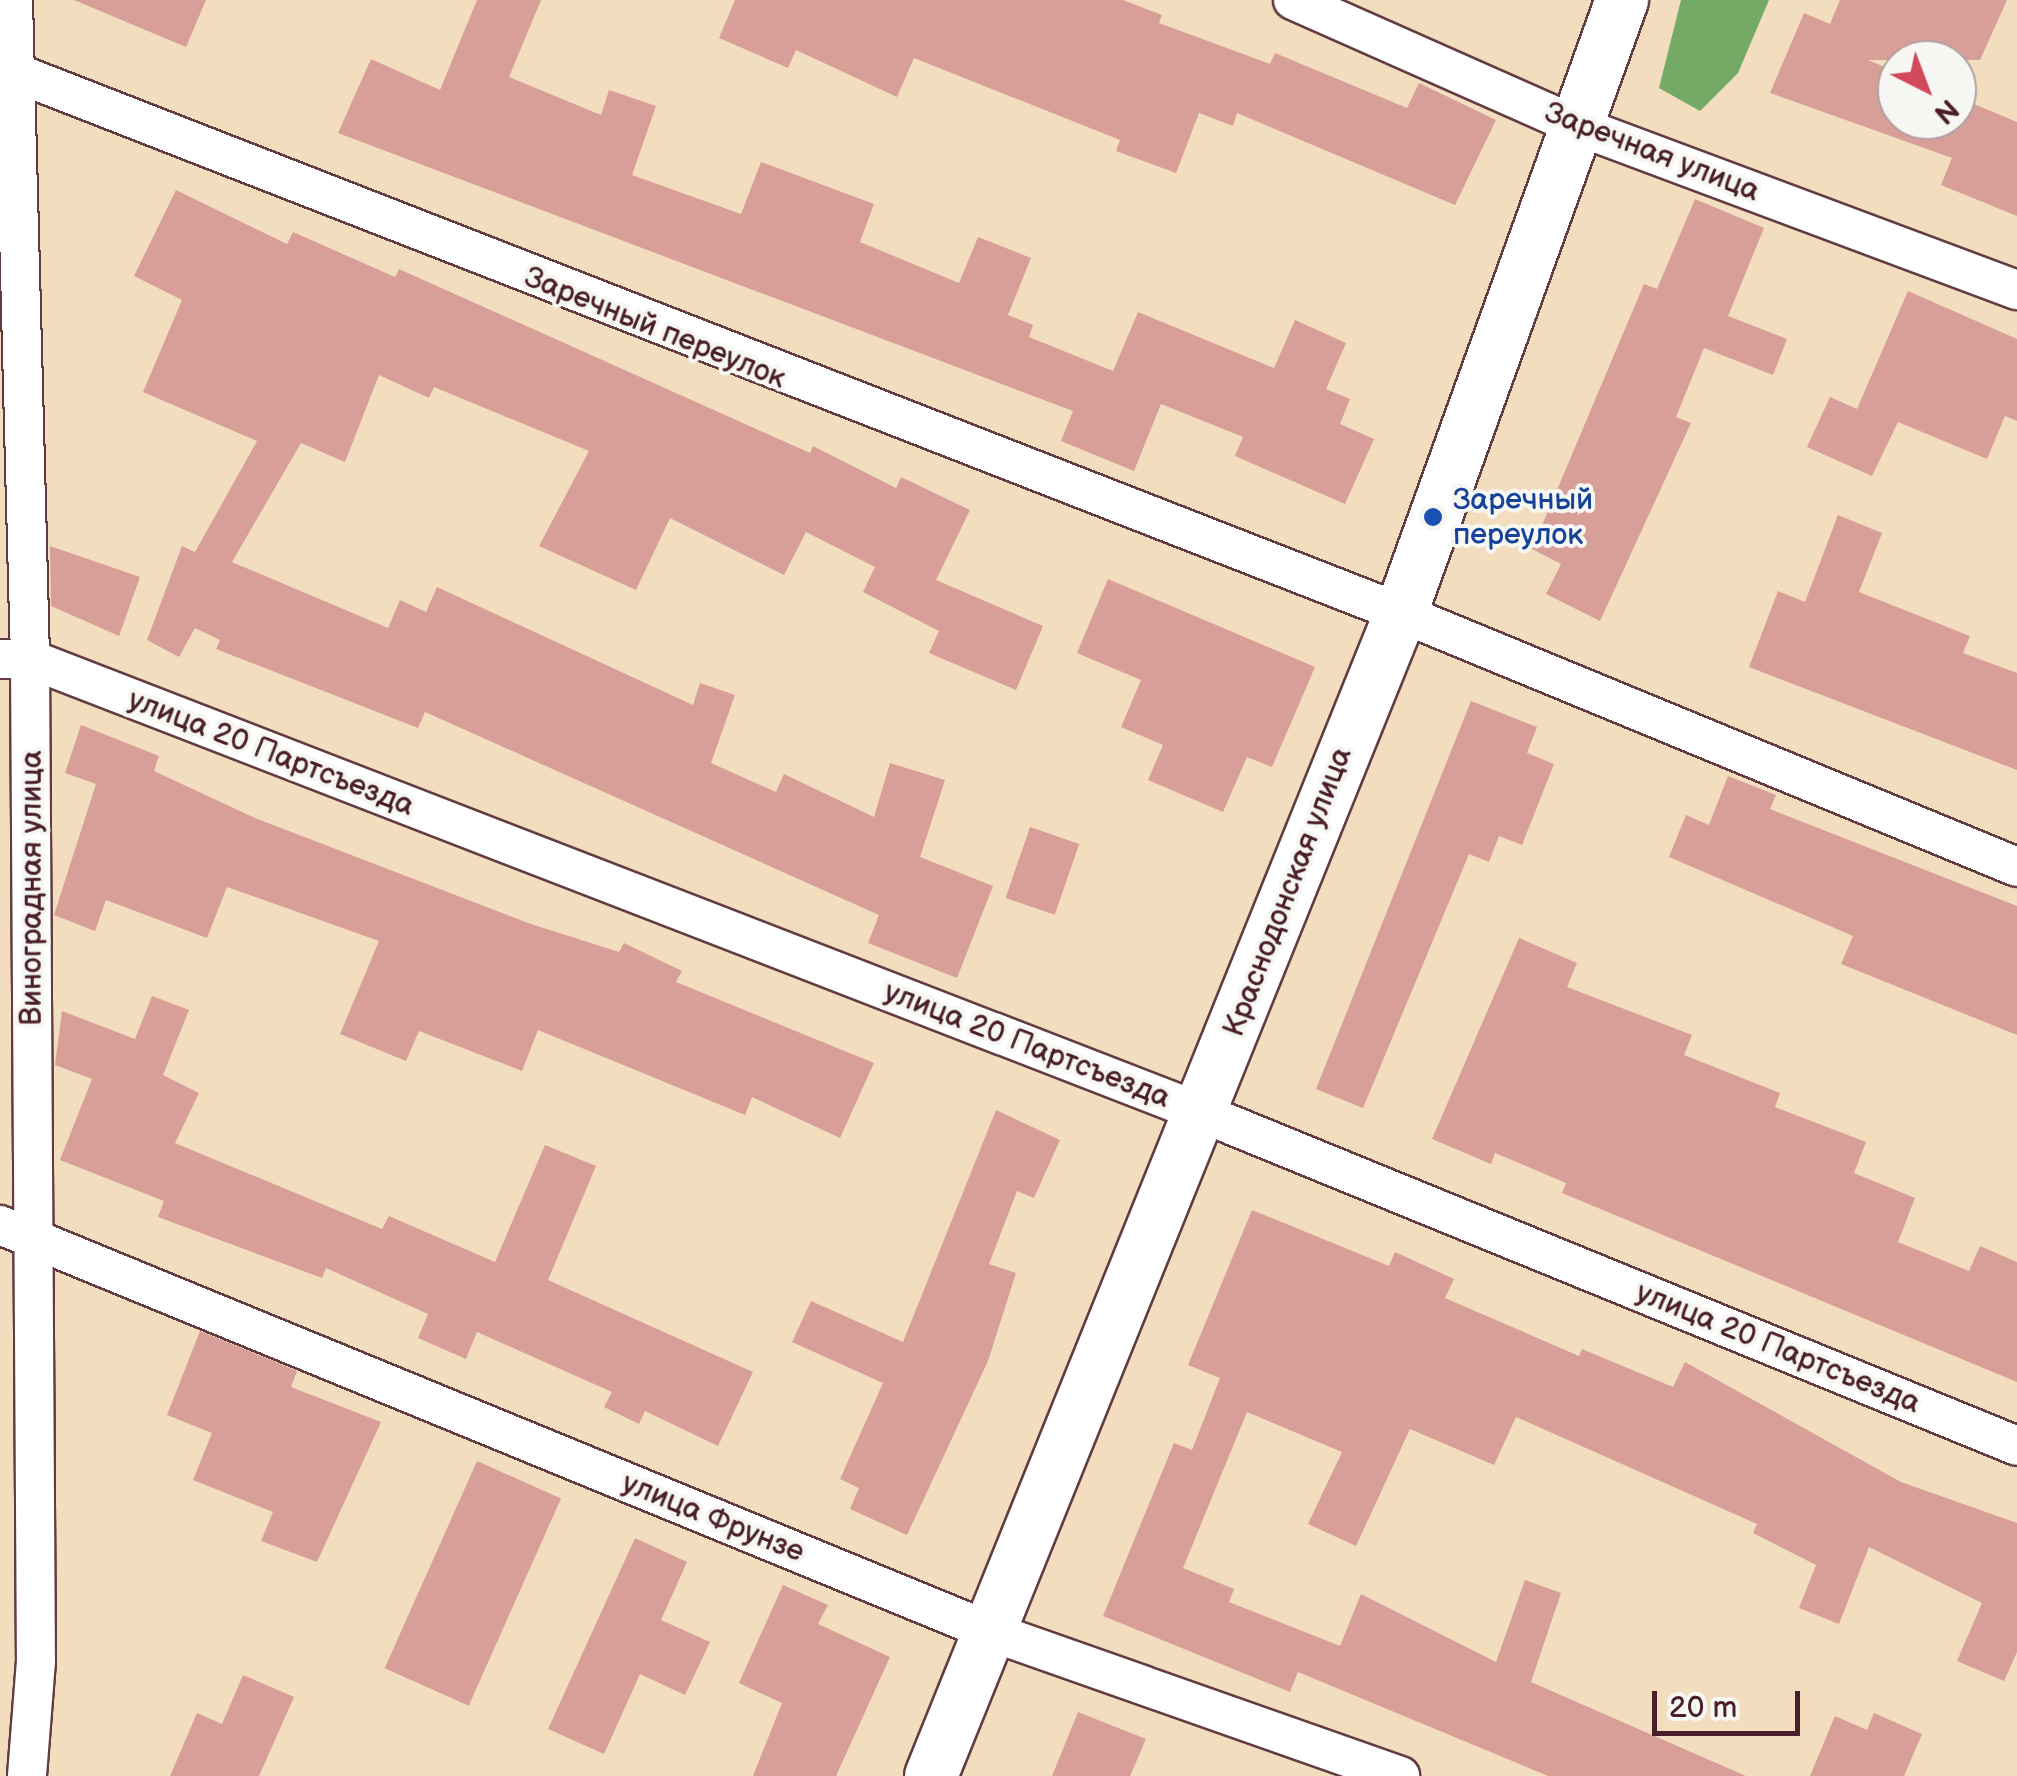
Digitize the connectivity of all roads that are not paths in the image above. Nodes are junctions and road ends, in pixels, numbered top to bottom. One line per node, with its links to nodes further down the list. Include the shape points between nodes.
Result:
1 (13, 0): 4 (street, Виноградная улица)
2 (1293, 0): 5 (street, Заречная улица)
3 (1622, 0): 5 (street, Краснодонская улица)
4 (18, 74): 6 (street, Виноградная улица); 9 (street, Заречный переулок)
5 (1578, 126): 7 (street, Заречная улица); 9 (street, Краснодонская улица)
6 (8, 251): 8 (street, Виноградная улица)
7 (2017, 290)
8 (8, 364): 10 (street, Виноградная улица)
9 (1401, 613): 11 (street, Заречный переулок); 12 (street, Краснодонская улица)
10 (15, 659): 12 (street, улица 20 Партсъезда); 13 (street, Виноградная улица)
11 (2017, 867)
12 (1202, 1112): 14 (street, улица 20 Партсъезда); 15 (street, Краснодонская улица)
13 (17, 1233): 15 (street, улица Фрунзе); 16 (street, Виноградная улица)
14 (2017, 1446)
15 (989, 1631): 17 (street, Краснодонская улица); 18 (street, улица Фрунзе)
16 (27, 1776)
17 (931, 1776)
18 (1400, 1776)

